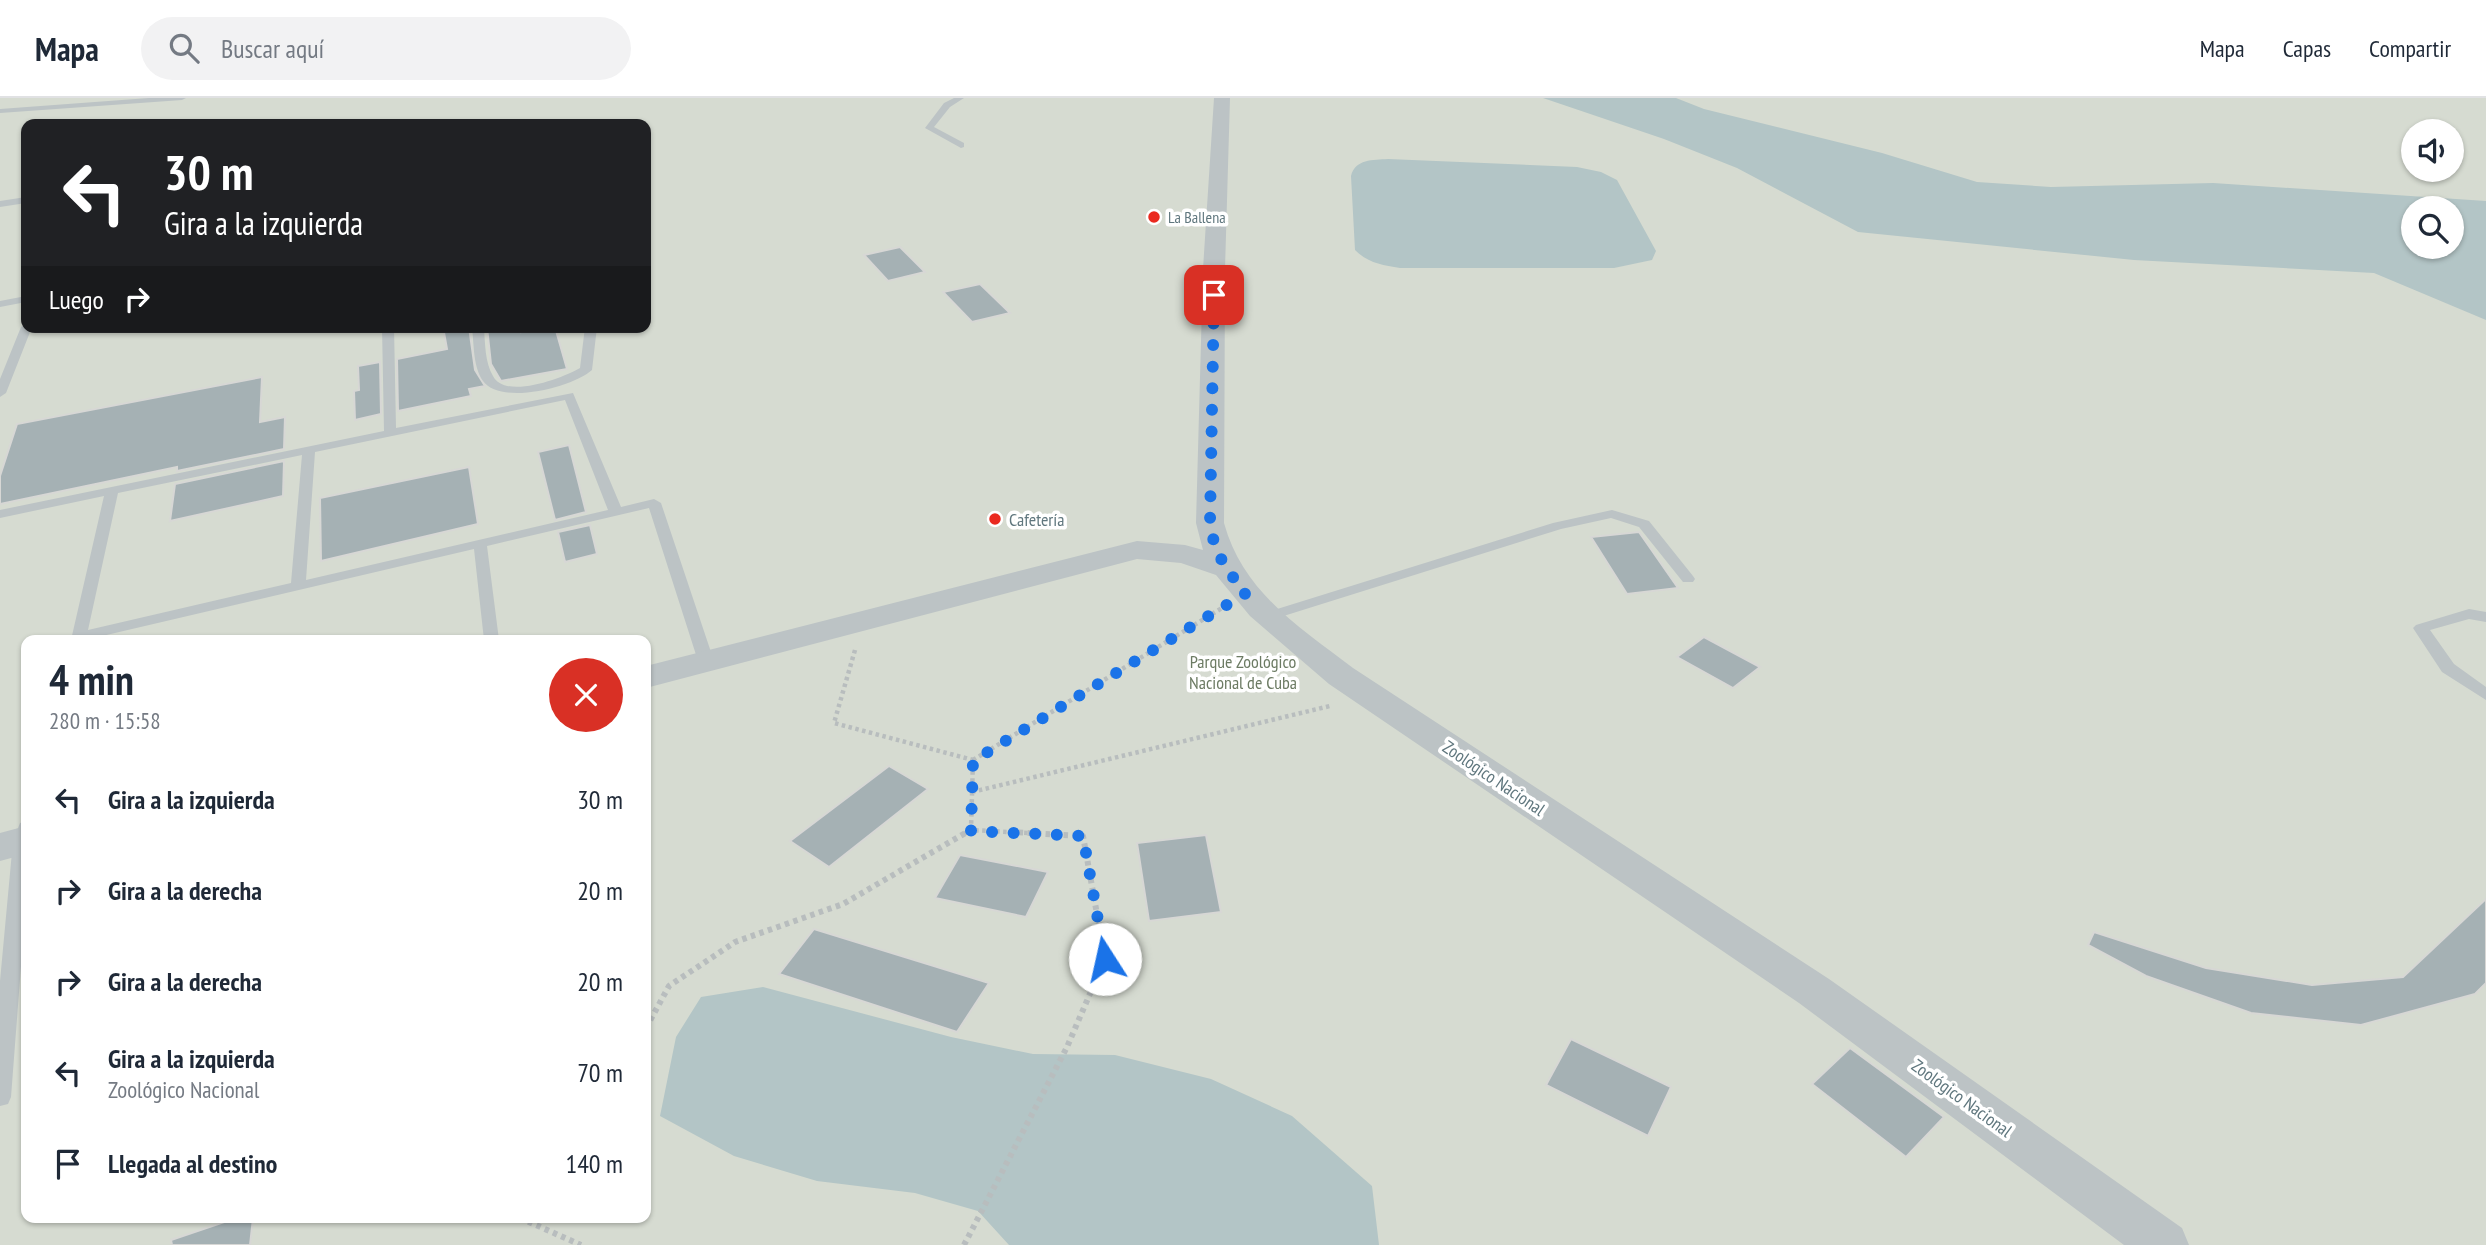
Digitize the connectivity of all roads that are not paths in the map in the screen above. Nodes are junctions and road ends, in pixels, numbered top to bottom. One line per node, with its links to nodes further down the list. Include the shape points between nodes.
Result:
1 (182, 98): 4 (lane)
2 (960, 98): 5 (lane, via 947,105 929,128)
3 (1222, 98): 18 (street, Zoológico Nacional, via 1214,269)
4 (0, 111)
5 (961, 145)
6 (21, 201): 7 (lane)
7 (0, 204)
8 (21, 300): 9 (lane)
9 (0, 304)
10 (25, 333): 14 (lane)
11 (388, 333): 15 (lane)
12 (479, 333): 13 (lane, via 487,378 503,390 575,378 586,370)
13 (590, 333)
14 (0, 393)
15 (390, 433): 16 (lane); 19 (lane, via 569,396)
16 (309, 450): 17 (lane); 24 (lane)
17 (112, 492): 20 (lane); 27 (lane)
18 (1212, 501): 22 (street, via 1191,528); 25 (street, Zoológico Nacional, via 1211,536)
19 (616, 512): 21 (lane); 30 (lane, via 654,503)
20 (0, 514)
21 (480, 544): 24 (lane); 29 (lane)
22 (1137, 550): 25 (street, via 1185,554); 30 (street)
23 (1688, 579): 25 (lane, via 1644,524 1612,514)
24 (298, 586): 28 (lane)
25 (1247, 592): 35 (street, Zoológico Nacional, via 1342,676 1814,991)
26 (2486, 617): 32 (lane, via 2469,614 2421,628 2448,668)
27 (79, 635)
28 (95, 635)
29 (491, 635)
30 (706, 661): 31 (street)
31 (651, 676)
32 (2486, 695)
33 (19, 839): 34 (lane)
34 (0, 1097)
35 (2164, 1245)

